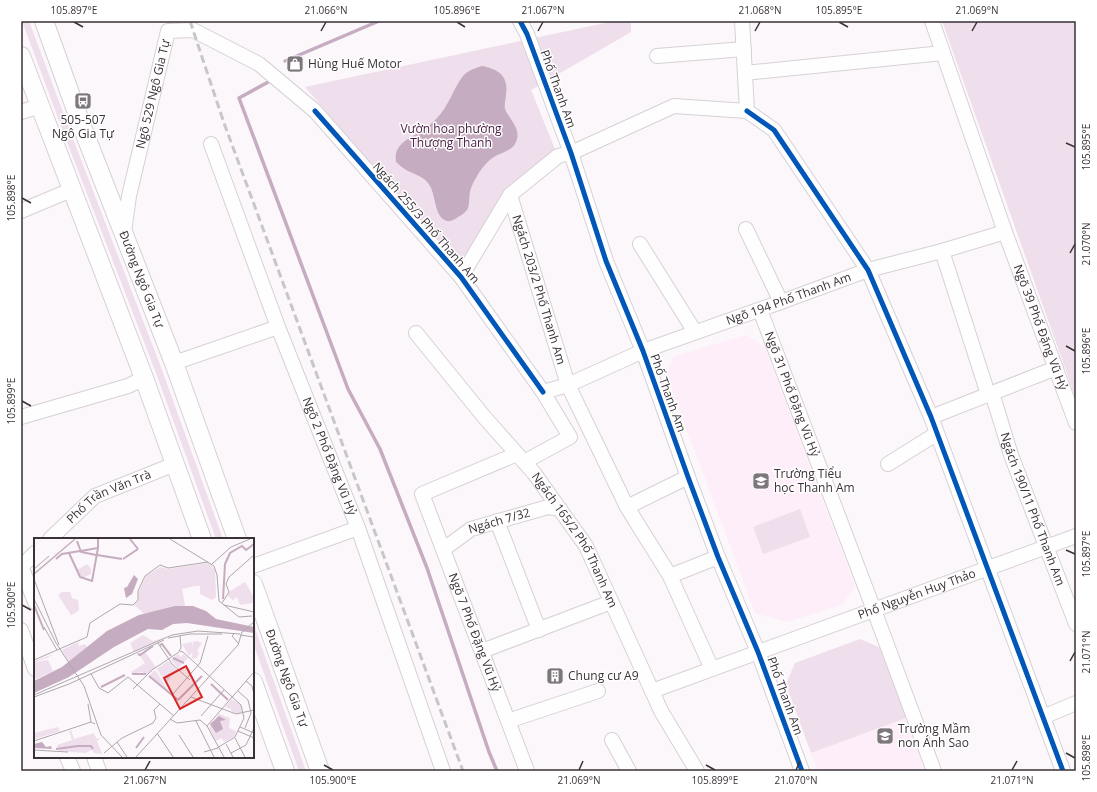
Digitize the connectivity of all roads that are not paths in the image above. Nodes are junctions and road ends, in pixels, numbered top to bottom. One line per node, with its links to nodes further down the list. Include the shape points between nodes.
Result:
1 (44, 21): 21 (main road, Đường Ngô Gia Tự)
2 (520, 21): 16 (street, Phố Thanh Am)
3 (742, 21): 6 (street)
4 (932, 21): 7 (street, Ngõ 39 Phố Đặng Vũ Hỷ)
5 (166, 26): 12 (street, Ngõ 529 Ngô Gia Tự, via 193,30 259,64); 21 (street, Ngõ 529 Ngô Gia Tự, via 129,196)
6 (744, 49): 9 (street); 10 (street)
7 (943, 53): 10 (street); 22 (street, Ngõ 39 Phố Đặng Vũ Hỷ)
8 (21, 56): 11 (main road)
9 (657, 56)
10 (745, 73): 13 (street)
11 (40, 106): 14 (street); 17 (main road)
12 (315, 111): 26 (street, Ngách 255/3 Phố Thanh Am)
13 (747, 111): 16 (street, via 674,106); 25 (street, via 774,130)
14 (21, 112)
15 (211, 144): 29 (street, Ngõ 2 Phố Đặng Vũ Hỷ)
16 (571, 153): 18 (street, via 558,156); 32 (street, Phố Thanh Am, via 606,261)
17 (71, 190): 19 (street); 35 (main road)
18 (510, 195): 26 (street); 36 (street, Ngách 203/2 Phố Thanh Am)
19 (21, 211)
20 (746, 229): 27 (street)
21 (124, 232): 33 (main road, Đường Ngô Gia Tự)
22 (1005, 232): 24 (street, Ngõ 194 Phố Thanh Am); 34 (street, Ngõ 39 Phố Đặng Vũ Hỷ)
23 (640, 244): 30 (street)
24 (942, 251): 25 (street, Ngõ 194 Phố Thanh Am); 38 (street, Ngách 190/11 Phố Thanh Am)
25 (868, 270): 27 (street, Ngõ 194 Phố Thanh Am); 40 (street)
26 (461, 276): 37 (street, Ngách 255/3 Phố Thanh Am)
27 (781, 302): 28 (street, Ngõ 194 Phố Thanh Am)
28 (760, 310): 30 (street, Ngõ 194 Phố Thanh Am); 66 (street, Ngõ 31 Phố Đặng Vũ Hỷ)
29 (278, 327): 33 (street); 50 (street, Ngõ 2 Phố Đặng Vũ Hỷ)
30 (695, 332): 32 (street, Ngõ 194 Phố Thanh Am)
31 (416, 333): 43 (street, Ngách 165/2 Phố Thanh Am)
32 (643, 351): 36 (street, Ngõ 194 Phố Thanh Am); 46 (street, Phố Thanh Am)
33 (174, 363): 54 (main road, Đường Ngô Gia Tự)
34 (1056, 368): 38 (street); 41 (street, Ngõ 39 Phố Đặng Vũ Hỷ)
35 (144, 378): 39 (street, via 128,386); 44 (main road)
36 (568, 385): 37 (street, Ngõ 194 Phố Thanh Am); 47 (street, Ngách 203/2 Phố Thanh Am)
37 (543, 392): 43 (street, Ngách 255/3 Phố Thanh Am, via 570,437)
38 (990, 394): 40 (street); 55 (street, Ngách 190/11 Phố Thanh Am)
39 (21, 417)
40 (931, 417): 42 (street)
41 (1076, 423)
42 (936, 434): 45 (street); 61 (street)
43 (521, 458): 48 (street, Ngách 165/2 Phố Thanh Am); 56 (street, Ngõ 7 Phố Đặng Vũ Hỷ, via 422,494)
44 (175, 464): 52 (street, Phố Trần Văn Trà, via 94,496); 53 (main road)
45 (888, 464)
46 (688, 477): 47 (street); 58 (street, Phố Thanh Am)
47 (627, 507): 62 (street, Ngách 203/2 Phố Thanh Am)
48 (560, 509): 49 (street, Ngách 7/32, via 548,507); 65 (street, Ngách 165/2 Phố Thanh Am, via 586,546)
49 (496, 521): 56 (street, Ngách 7/32, via 471,529); 69 (street)
50 (358, 528): 60 (street); 87 (street, Ngõ 2 Phố Đặng Vũ Hỷ)
51 (1076, 536): 55 (street, Phố Nguyễn Huy Thảo)
52 (51, 538)
53 (202, 538)
54 (237, 538)
55 (1046, 547): 61 (street, Phố Nguyễn Huy Thảo); 67 (street, Ngách 190/11 Phố Thanh Am)
56 (444, 549): 70 (street, Ngõ 7 Phố Đặng Vũ Hỷ)
57 (34, 554): 59 (street)
58 (718, 557): 62 (street); 71 (street, Phố Thanh Am)
59 (21, 566): 64 (street)
60 (254, 566)
61 (987, 568): 66 (street, Phố Nguyễn Huy Thảo); 78 (street)
62 (670, 576): 73 (street, Ngách 203/2 Phố Thanh Am)
63 (254, 587): 86 (main road, Đường Ngô Gia Tự)
64 (34, 599)
65 (611, 602): 69 (street); 76 (street, Ngách 165/2 Phố Thanh Am)
66 (874, 610): 71 (street, Phố Nguyễn Huy Thảo); 92 (street, Ngõ 31 Phố Đặng Vũ Hỷ)
67 (1076, 624)
68 (21, 630): 72 (street)
69 (539, 630): 70 (street)
70 (482, 651): 79 (street, Ngõ 7 Phố Đặng Vũ Hỷ)
71 (758, 652): 73 (street, Phố Nguyễn Huy Thảo); 91 (street, Phố Thanh Am)
72 (34, 666)
73 (712, 669): 76 (street, Phố Nguyễn Huy Thảo)
74 (254, 685): 85 (main road)
75 (598, 691): 79 (street)
76 (652, 691): 90 (street, Ngách 165/2 Phố Thanh Am)
77 (1076, 703): 78 (street)
78 (1043, 717): 93 (street)
79 (508, 721): 88 (street, Ngõ 7 Phố Đặng Vũ Hỷ)
80 (612, 740): 89 (street)
81 (67, 758): 83 (street)
82 (94, 758): 84 (street)
83 (72, 771)
84 (99, 771)
85 (285, 771)
86 (320, 771)
87 (443, 771)
88 (527, 771)
89 (629, 771)
90 (697, 771)
91 (802, 771)
92 (934, 771)
93 (1063, 771)

